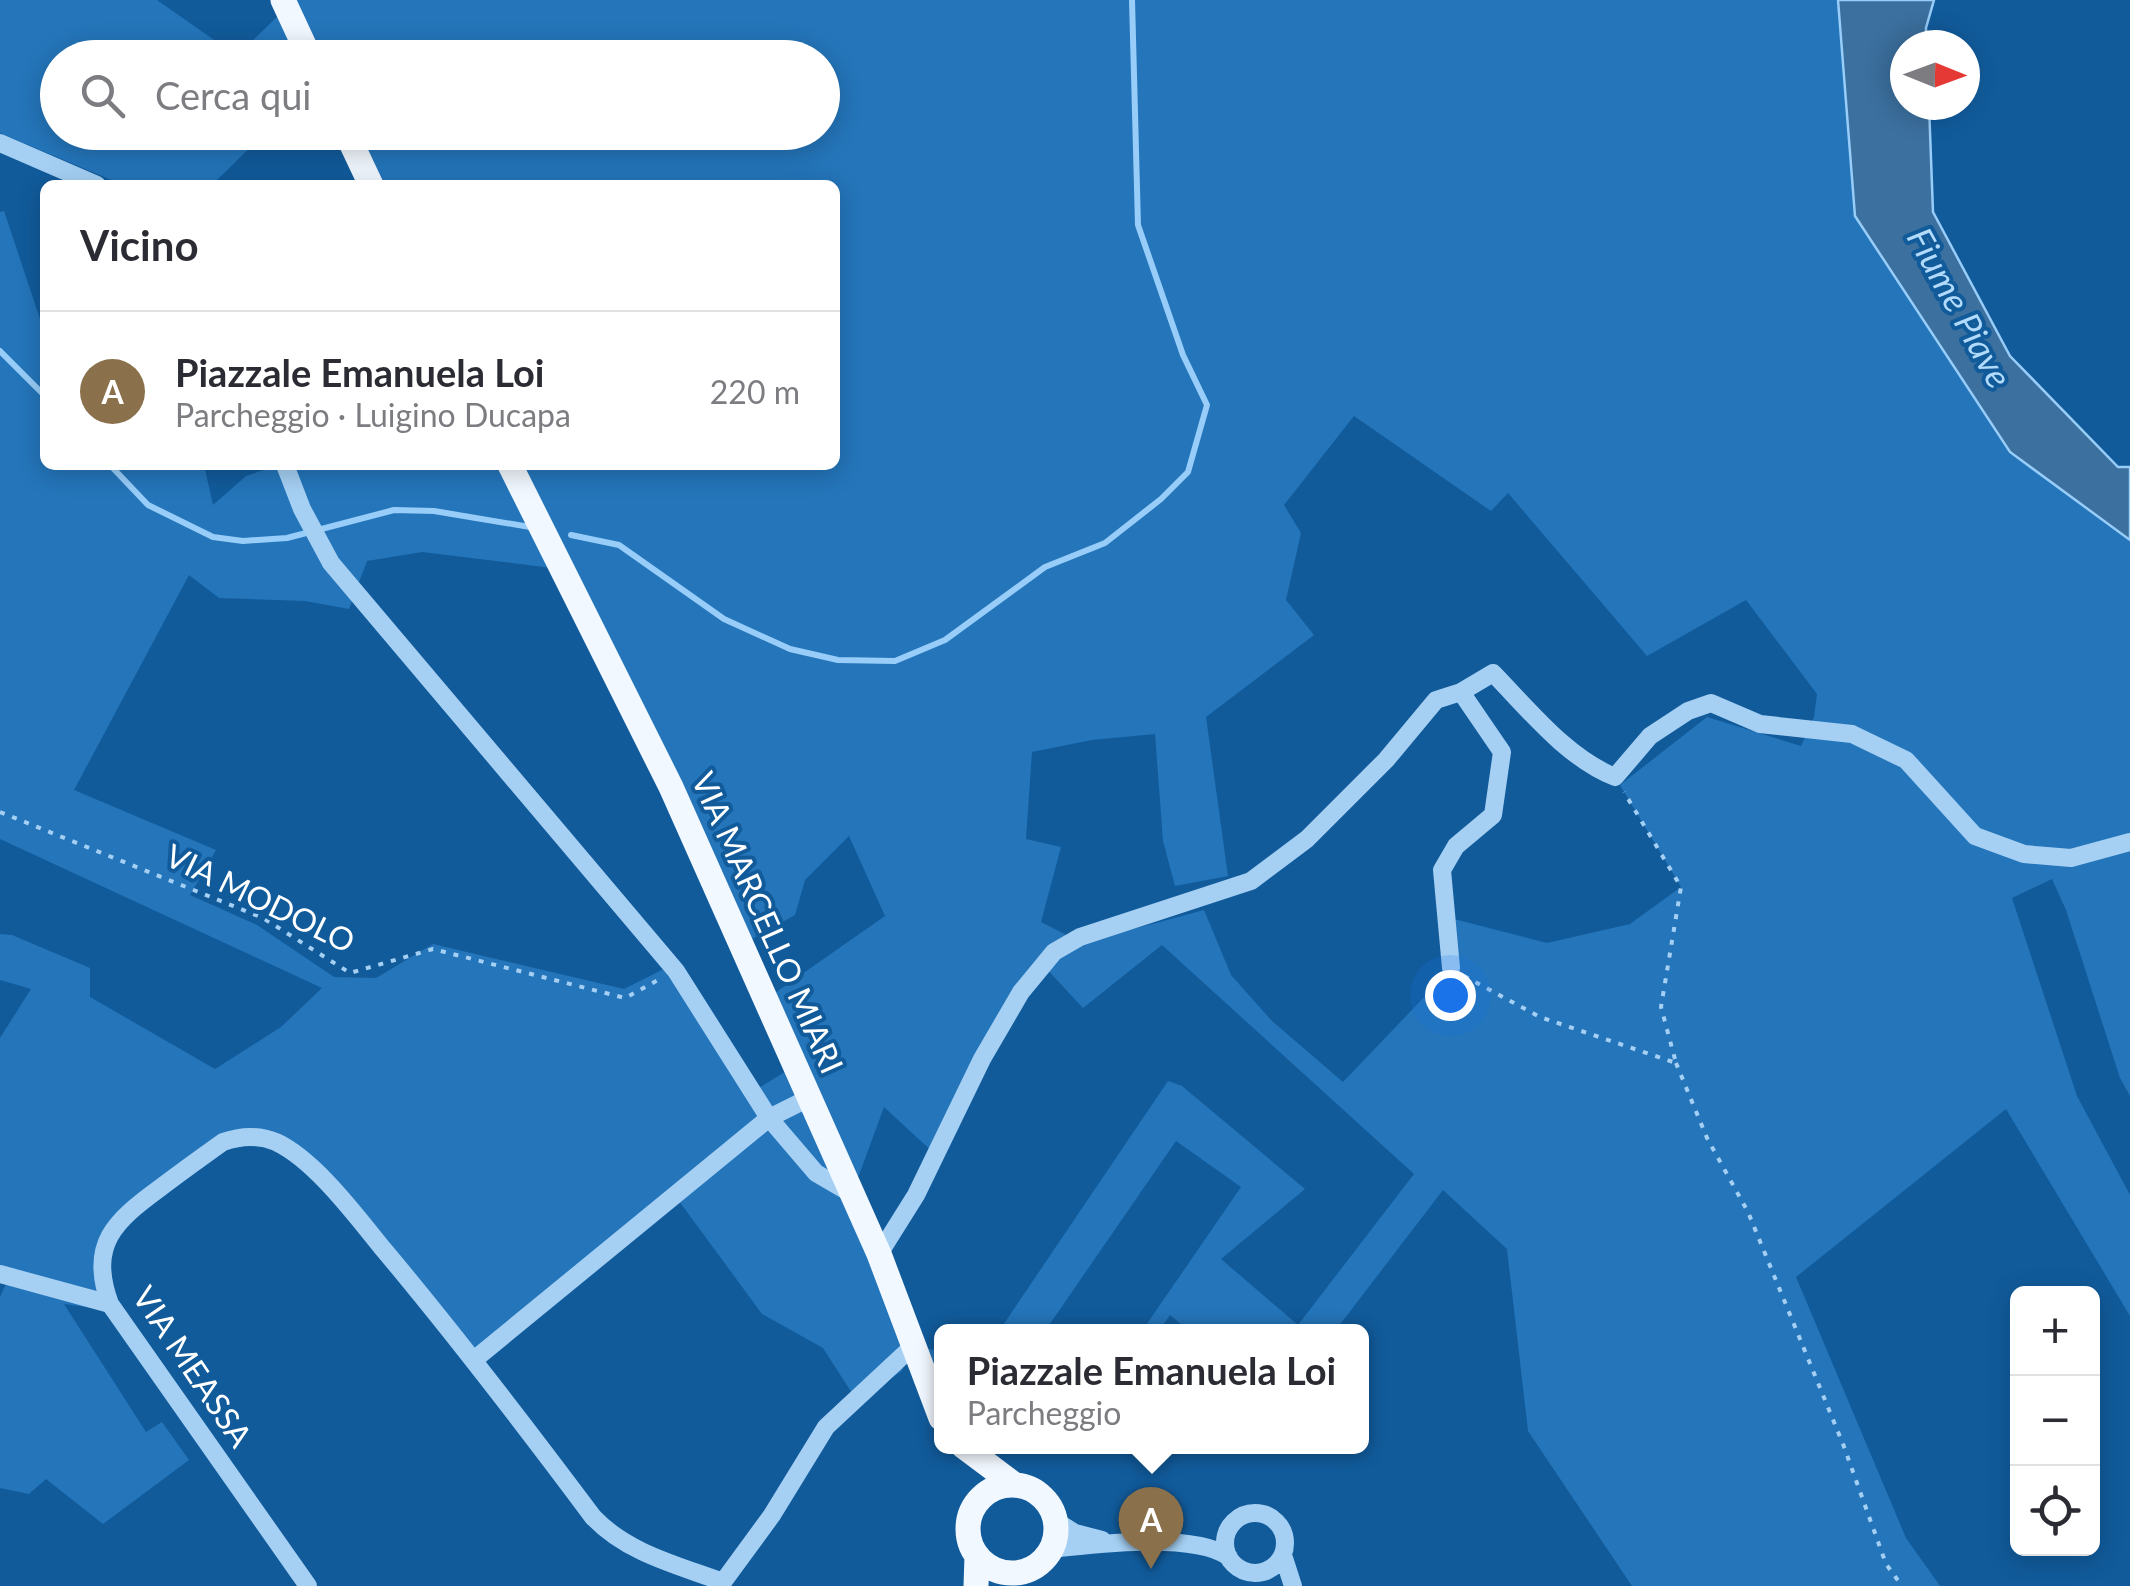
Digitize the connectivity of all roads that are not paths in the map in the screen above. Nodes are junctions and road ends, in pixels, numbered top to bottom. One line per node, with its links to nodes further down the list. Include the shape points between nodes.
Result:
1 (282, 0): 2 (main road)
2 (301, 40)
3 (0, 144): 5 (street)
4 (354, 150): 6 (main road)
5 (85, 180)
6 (369, 180)
7 (287, 470): 13 (street, via 331,562 676,971)
8 (512, 470): 12 (main road, VIA MARCELLO MIARI, via 670,787)
9 (1460, 692): 10 (street, via 1493,673 1594,769 1615,777 1650,736 1711,703 1760,724 1852,734 1906,760 1975,836 2024,854 2071,858); 11 (street, via 1502,752 1493,814 1456,846 1442,870); 15 (street, via 1436,700 1307,840 1250,881 1080,937 1054,952 1001,1026)
10 (2130, 842)
11 (1452, 968)
12 (810, 1098): 13 (street); 14 (main road, VIA MARCELLO MIARI)
13 (768, 1118): 14 (street, via 816,1173); 19 (street)
14 (852, 1194): 15 (main road, VIA MARCELLO MIARI)
15 (879, 1254): 18 (main road, VIA MARCELLO MIARI)
16 (0, 1274): 17 (street)
17 (110, 1304): 19 (street, VIA MEASSA, via 104,1252 123,1215 223,1142 266,1139 333,1189); 35 (street, VIA MEASSA)
18 (913, 1346): 20 (main road, VIA MARCELLO MIARI); 34 (street, VIA MEASSA, via 826,1427)
19 (475, 1359): 34 (street, VIA MEASSA, via 608,1533)
20 (934, 1400)
21 (969, 1454): 24 (main road, via 980,1473)
22 (973, 1454): 23 (main road)
23 (1015, 1485): 24 (main road); 25 (main road, via 1041,1496)
24 (982, 1497): 31 (main road, via 969,1519)
25 (1056, 1521): 27 (street); 29 (main road)
26 (1228, 1531): 28 (street); 30 (street, via 1246,1514 1266,1515 1281,1527); 32 (street)
27 (1112, 1543): 28 (street); 29 (street)
28 (1201, 1544): 32 (street)
29 (1052, 1550): 33 (main road, via 1034,1567)
30 (1283, 1555): 32 (street, via 1271,1569 1252,1573); 37 (street)
31 (977, 1556): 33 (main road); 36 (main road)
32 (1229, 1557)
33 (1001, 1580)
34 (722, 1585)
35 (308, 1586)
36 (976, 1586)
37 (1292, 1586)

